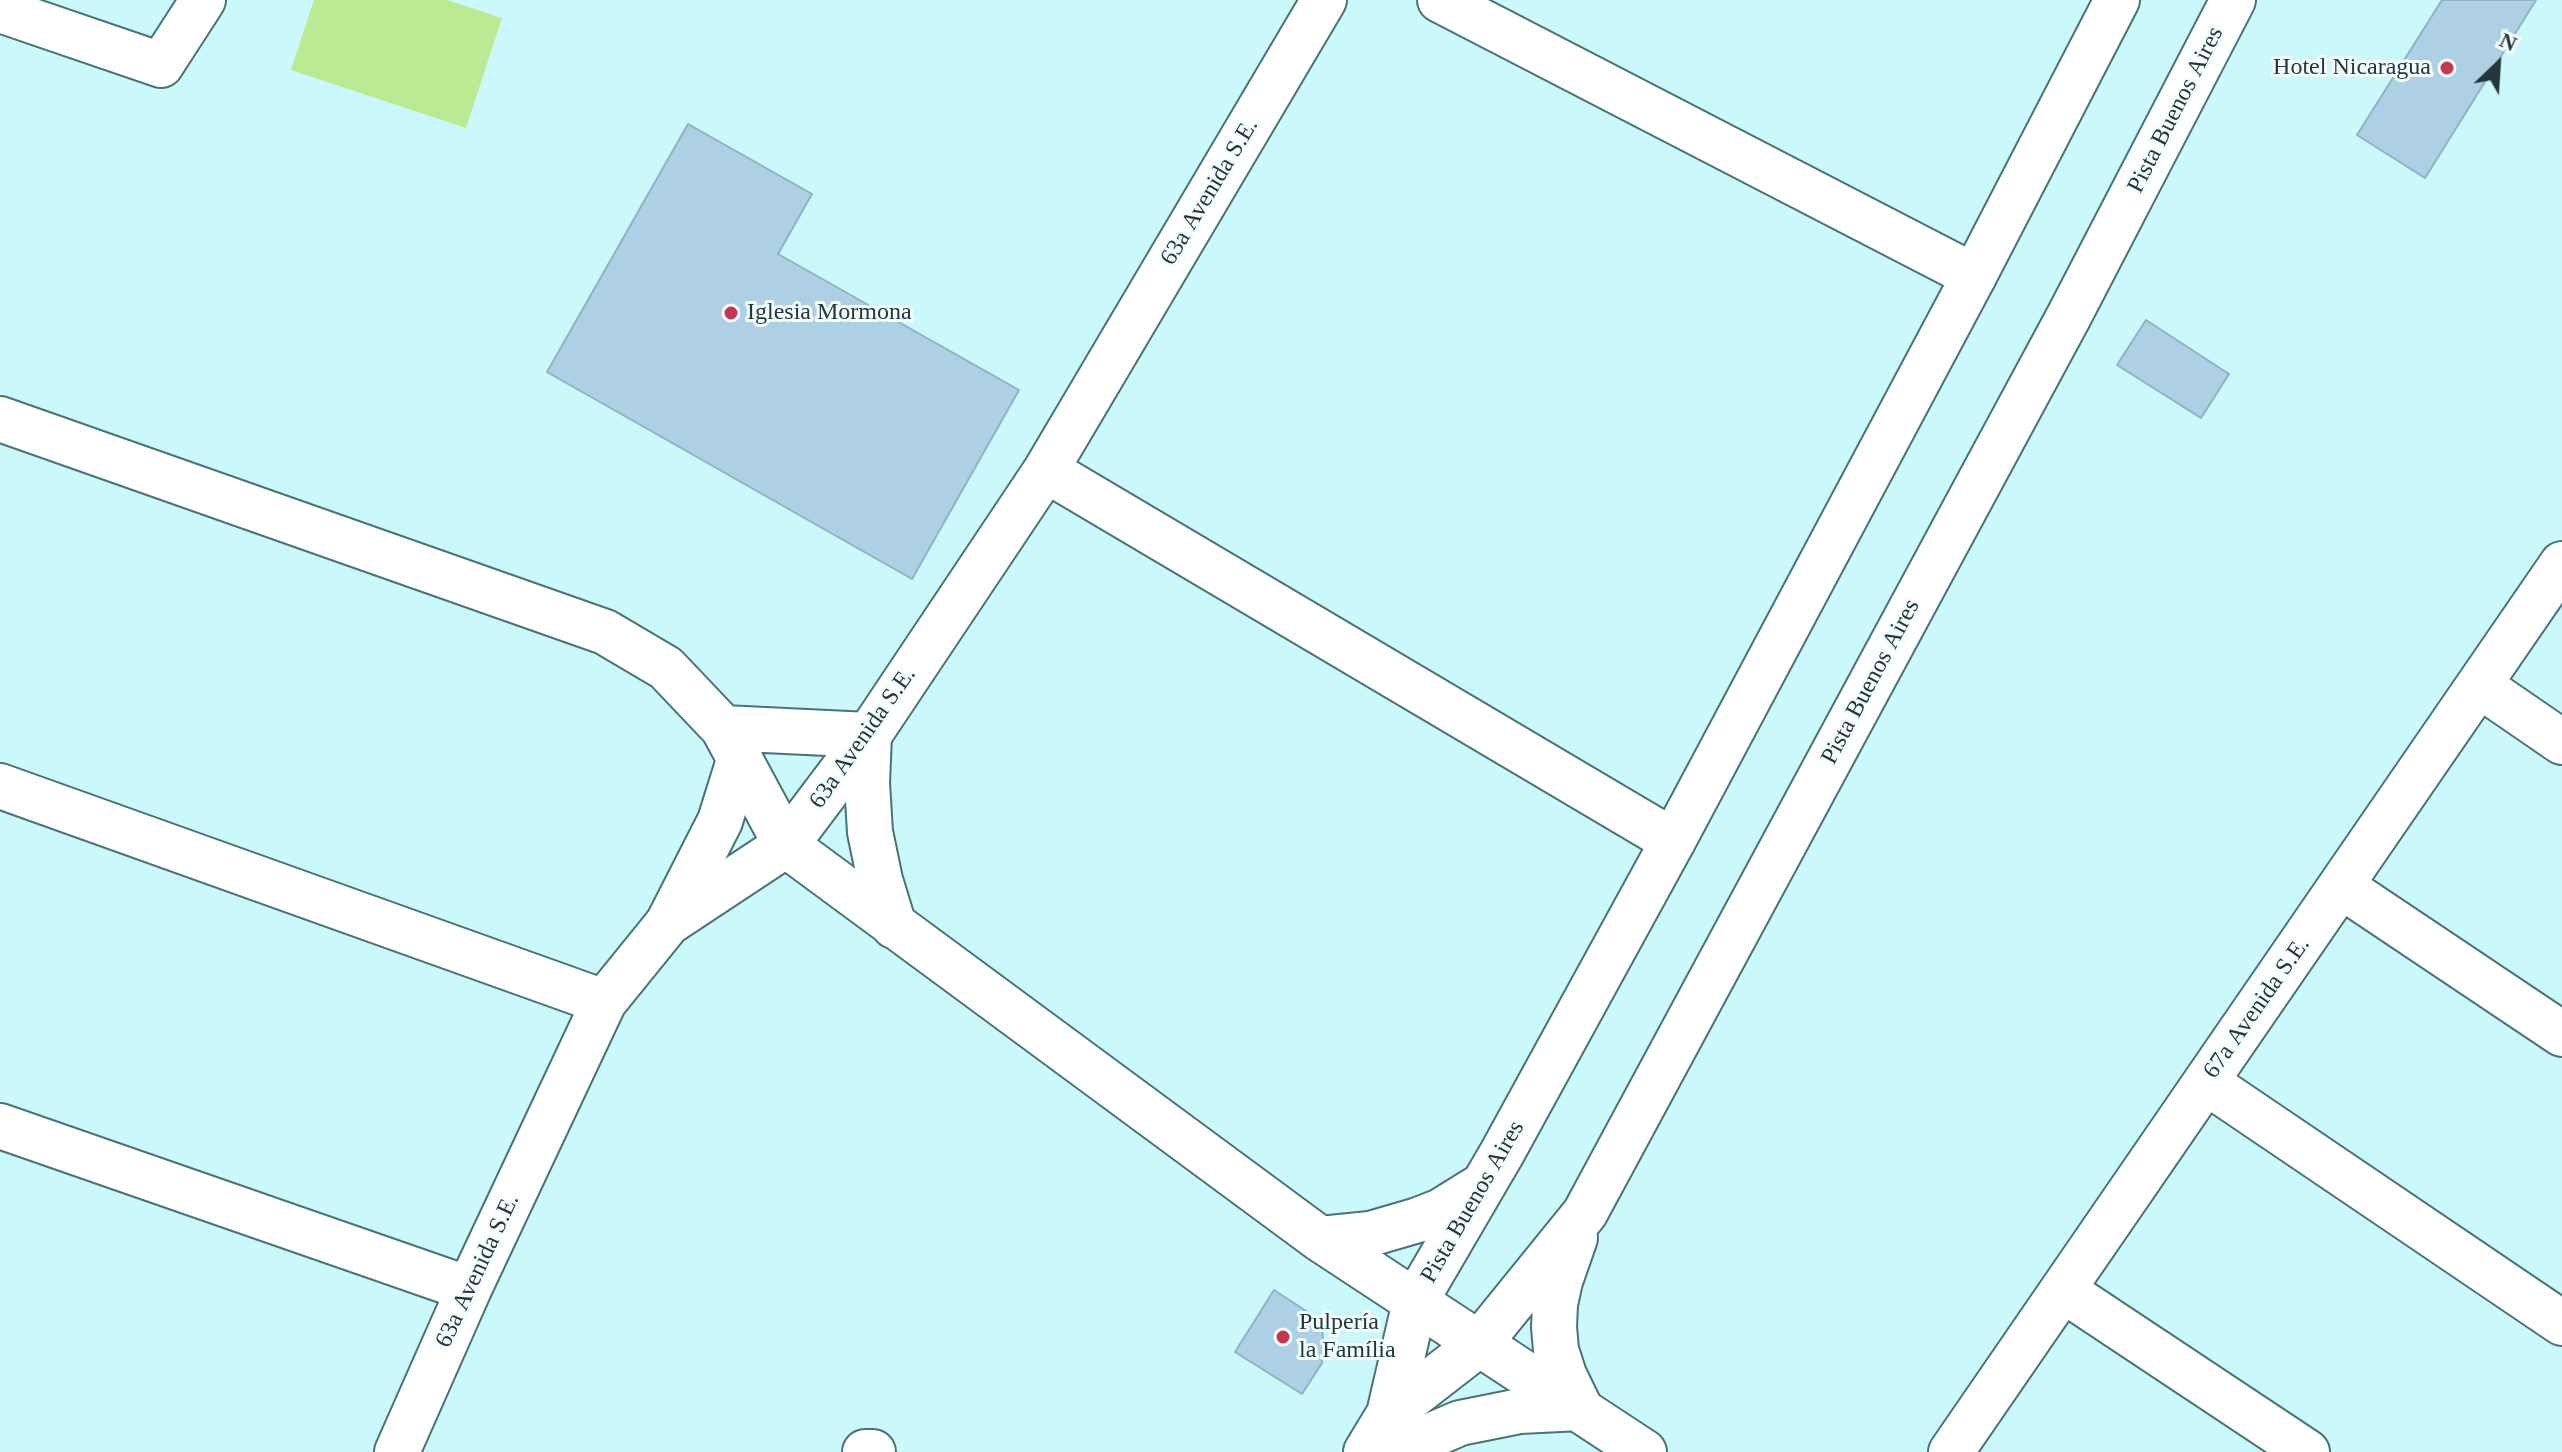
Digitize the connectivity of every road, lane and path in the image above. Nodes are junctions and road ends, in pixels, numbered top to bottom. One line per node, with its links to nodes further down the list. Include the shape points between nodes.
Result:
1 (203, 0): 6 (street, via 161,65)
2 (1324, 0): 9 (street, 63a Avenida S.E.)
3 (1440, 0): 7 (street)
4 (2117, 0): 7 (street, Pista Buenos Aires)
5 (2233, 0): 26 (street, Pista Buenos Aires, via 2069,316)
6 (0, 10)
7 (1974, 276): 16 (street, Pista Buenos Aires)
8 (0, 419): 13 (street, via 605,632 666,668)
9 (1046, 470): 12 (street, 63a Avenida S.E.); 16 (street)
10 (2562, 564): 11 (street, 67a Avenida S.E.)
11 (2479, 685): 14 (street); 18 (street, 67a Avenida S.E.)
12 (869, 735): 13 (street); 17 (street, 63a Avenida S.E.); 20 (street, via 870,832)
13 (732, 742): 17 (street); 19 (street, via 720,821)
14 (2562, 742)
15 (0, 786): 21 (street)
16 (1673, 841): 25 (street, Pista Buenos Aires)
17 (786, 845): 19 (street, 63a Avenida S.E.); 20 (street)
18 (2341, 886): 22 (street); 23 (street, 67a Avenida S.E.)
19 (668, 923): 21 (street, 63a Avenida S.E.)
20 (894, 926): 27 (street)
21 (604, 1002): 28 (street, 63a Avenida S.E.)
22 (2562, 1034)
23 (2206, 1082): 29 (street, 67a Avenida S.E.); 31 (street)
24 (0, 1126): 28 (street)
25 (1483, 1185): 27 (street, via 1441,1211 1406,1224); 30 (street, Pista Buenos Aires)
26 (1585, 1213): 32 (street, Pista Buenos Aires); 33 (street, via 1560,1281 1554,1327 1564,1375)
27 (1320, 1239): 30 (street)
28 (469, 1289): 35 (street, 63a Avenida S.E.)
29 (2063, 1290): 40 (street, 67a Avenida S.E.); 41 (street)
30 (1415, 1302): 32 (street); 34 (street, Pista Buenos Aires)
31 (2562, 1323)
32 (1478, 1345): 33 (street); 34 (street, Pista Buenos Aires)
33 (1580, 1408): 34 (street, via 1520,1411); 39 (street)
34 (1391, 1433): 38 (street)
35 (397, 1452)
36 (865, 1452): 37 (street)
37 (873, 1452)
38 (1366, 1452)
39 (1644, 1452)
40 (1951, 1452)
41 (2307, 1452)

